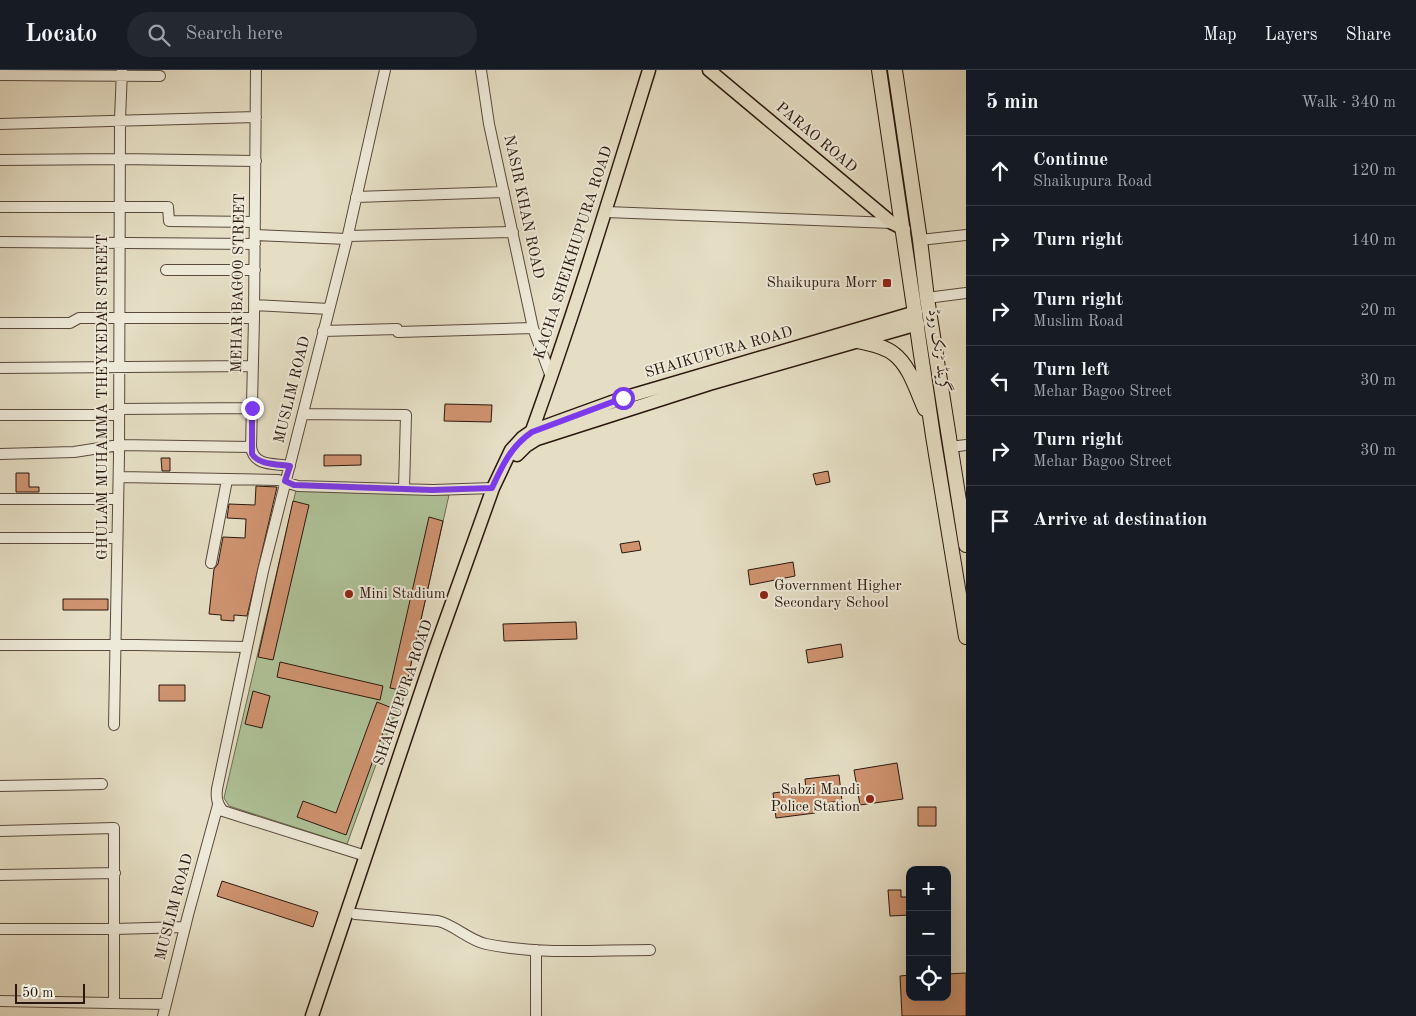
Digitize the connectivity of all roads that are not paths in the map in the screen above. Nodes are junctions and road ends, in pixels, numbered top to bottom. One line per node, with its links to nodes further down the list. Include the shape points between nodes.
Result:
1 (256, 70): 11 (street, MEHAR BAGOO STREET)
2 (385, 70): 18 (street, MUSLIM ROAD)
3 (481, 70): 17 (street, NASIR KHAN ROAD)
4 (649, 70): 21 (main road, KACHA SHEIKHUPURA ROAD)
5 (709, 70): 23 (main road, PARAO ROAD)
6 (879, 70): 23 (highway, گرینڈ ٹرنک روڈ)
7 (895, 70): 28 (highway, گرینڈ ٹرنک روڈ)
8 (122, 73): 9 (street); 10 (street); 12 (street, GHULAM MUHAMMA THEYKEDAR STREET)
9 (0, 75)
10 (160, 76)
11 (256, 116): 12 (street); 16 (street, MEHAR BAGOO STREET)
12 (120, 119): 13 (street); 14 (street, GHULAM MUHAMMA THEYKEDAR STREET)
13 (0, 124)
14 (120, 159): 15 (street); 16 (street); 20 (street, GHULAM MUHAMMA THEYKEDAR STREET)
15 (0, 160)
16 (256, 161): 22 (street, MEHAR BAGOO STREET)
17 (504, 192): 18 (street); 24 (street, NASIR KHAN ROAD)
18 (356, 197): 26 (street, MUSLIM ROAD)
19 (0, 207): 20 (street)
20 (120, 208): 22 (street, via 168,207 168,221); 30 (street, GHULAM MUHAMMA THEYKEDAR STREET)
21 (606, 212): 23 (street); 47 (main road, KACHA SHEIKHUPURA ROAD)
22 (255, 222): 27 (street, MEHAR BAGOO STREET)
23 (898, 226): 39 (highway, گرینڈ ٹرنک روڈ)
24 (513, 232): 26 (street); 41 (street, NASIR KHAN ROAD)
25 (966, 235): 28 (street)
26 (347, 238): 27 (street); 36 (street, MUSLIM ROAD)
27 (255, 240): 30 (street); 32 (street, MEHAR BAGOO STREET)
28 (920, 240): 34 (highway, گرینڈ ٹرنک روڈ)
29 (0, 242): 30 (street)
30 (119, 244): 37 (street, GHULAM MUHAMMA THEYKEDAR STREET)
31 (166, 270): 32 (street)
32 (254, 270): 35 (street, MEHAR BAGOO STREET)
33 (966, 293): 34 (street)
34 (927, 298): 55 (highway, گرینڈ ٹرنک روڈ)
35 (254, 305): 36 (street); 38 (street, MEHAR BAGOO STREET)
36 (329, 310): 42 (street, MUSLIM ROAD)
37 (119, 318): 38 (street); 40 (street, via 79,318 70,323); 46 (street, GHULAM MUHAMMA THEYKEDAR STREET)
38 (254, 318): 44 (street, MEHAR BAGOO STREET)
39 (917, 318): 43 (main road, SHAIKUPURA ROAD); 52 (highway, گرینڈ ٹرنک روڈ); 53 (main road, SHAIKUPURA ROAD, via 623,398)
40 (0, 323)
41 (533, 328): 42 (street); 47 (street, NASIR KHAN ROAD)
42 (323, 331): 50 (street, MUSLIM ROAD)
43 (858, 341): 52 (highway, via 895,355 906,368); 58 (main road, SHAIKUPURA ROAD, via 709,384 537,439)
44 (253, 366): 46 (street); 48 (street, MEHAR BAGOO STREET)
45 (0, 368): 46 (street)
46 (119, 368): 49 (street, GHULAM MUHAMMA THEYKEDAR STREET)
47 (552, 377): 53 (main road, KACHA SHEIKHUPURA ROAD)
48 (252, 408): 49 (street); 59 (street, MEHAR BAGOO STREET)
49 (119, 412): 51 (street); 56 (street, GHULAM MUHAMMA THEYKEDAR STREET)
50 (303, 414): 61 (street, MUSLIM ROAD); 67 (street, via 406,415)
51 (0, 415)
52 (931, 421): 54 (highway, گرینڈ ٹرنک روڈ)
53 (532, 432): 58 (main road, KACHA SHEIKHUPURA ROAD); 66 (main road, SHAIKUPURA ROAD, via 512,450)
54 (933, 436): 55 (highway); 75 (highway, گرینڈ ٹرنک روڈ)
55 (950, 440): 57 (street); 65 (highway, گرینڈ ٹرنک روڈ)
56 (119, 445): 59 (street); 60 (street, via 74,452); 62 (street, GHULAM MUHAMMA THEYKEDAR STREET)
57 (966, 445)
58 (526, 446): 87 (main road, SHAIKUPURA ROAD, via 518,454 500,491)
59 (251, 447): 61 (street, via 258,460)
60 (0, 454)
61 (290, 466): 64 (street, MUSLIM ROAD)
62 (118, 477): 63 (street); 69 (street, GHULAM MUHAMMA THEYKEDAR STREET)
63 (227, 480): 64 (street); 74 (street)
64 (285, 481): 67 (street, via 298,486); 78 (street, MUSLIM ROAD)
65 (961, 481): 72 (highway, گرینڈ ٹرنک روڈ)
66 (492, 488): 67 (street); 84 (main road, SHAIKUPURA ROAD)
67 (404, 489)
68 (0, 499): 69 (street)
69 (118, 500): 71 (street, GHULAM MUHAMMA THEYKEDAR STREET)
70 (0, 538): 71 (street)
71 (117, 538): 77 (street, GHULAM MUHAMMA THEYKEDAR STREET)
72 (966, 541): 73 (highway, گرینڈ ٹرنک روڈ)
73 (966, 545)
74 (211, 563)
75 (966, 637)
76 (0, 645): 77 (street)
77 (115, 645): 78 (street); 79 (street, GHULAM MUHAMMA THEYKEDAR STREET)
78 (247, 647): 82 (street, MUSLIM ROAD, via 217,789)
79 (114, 725)
80 (102, 784): 81 (street)
81 (0, 786)
82 (218, 805): 84 (street, via 231,814); 88 (street, MUSLIM ROAD)
83 (0, 832): 85 (street, via 114,828)
84 (366, 856): 97 (main road, SHAIKUPURA ROAD)
85 (115, 873): 86 (street); 90 (street)
86 (0, 875)
87 (355, 914): 91 (street, via 438,921 480,942); 98 (main road, SHAIKUPURA ROAD)
88 (185, 927): 90 (street); 95 (street, MUSLIM ROAD)
89 (0, 929): 90 (street)
90 (115, 929): 94 (street)
91 (536, 950): 92 (street); 99 (street)
92 (650, 950)
93 (0, 1001): 94 (street)
94 (114, 1003): 95 (street)
95 (166, 1004): 96 (street, MUSLIM ROAD)
96 (163, 1016)
97 (312, 1016)
98 (321, 1016)
99 (536, 1016)

